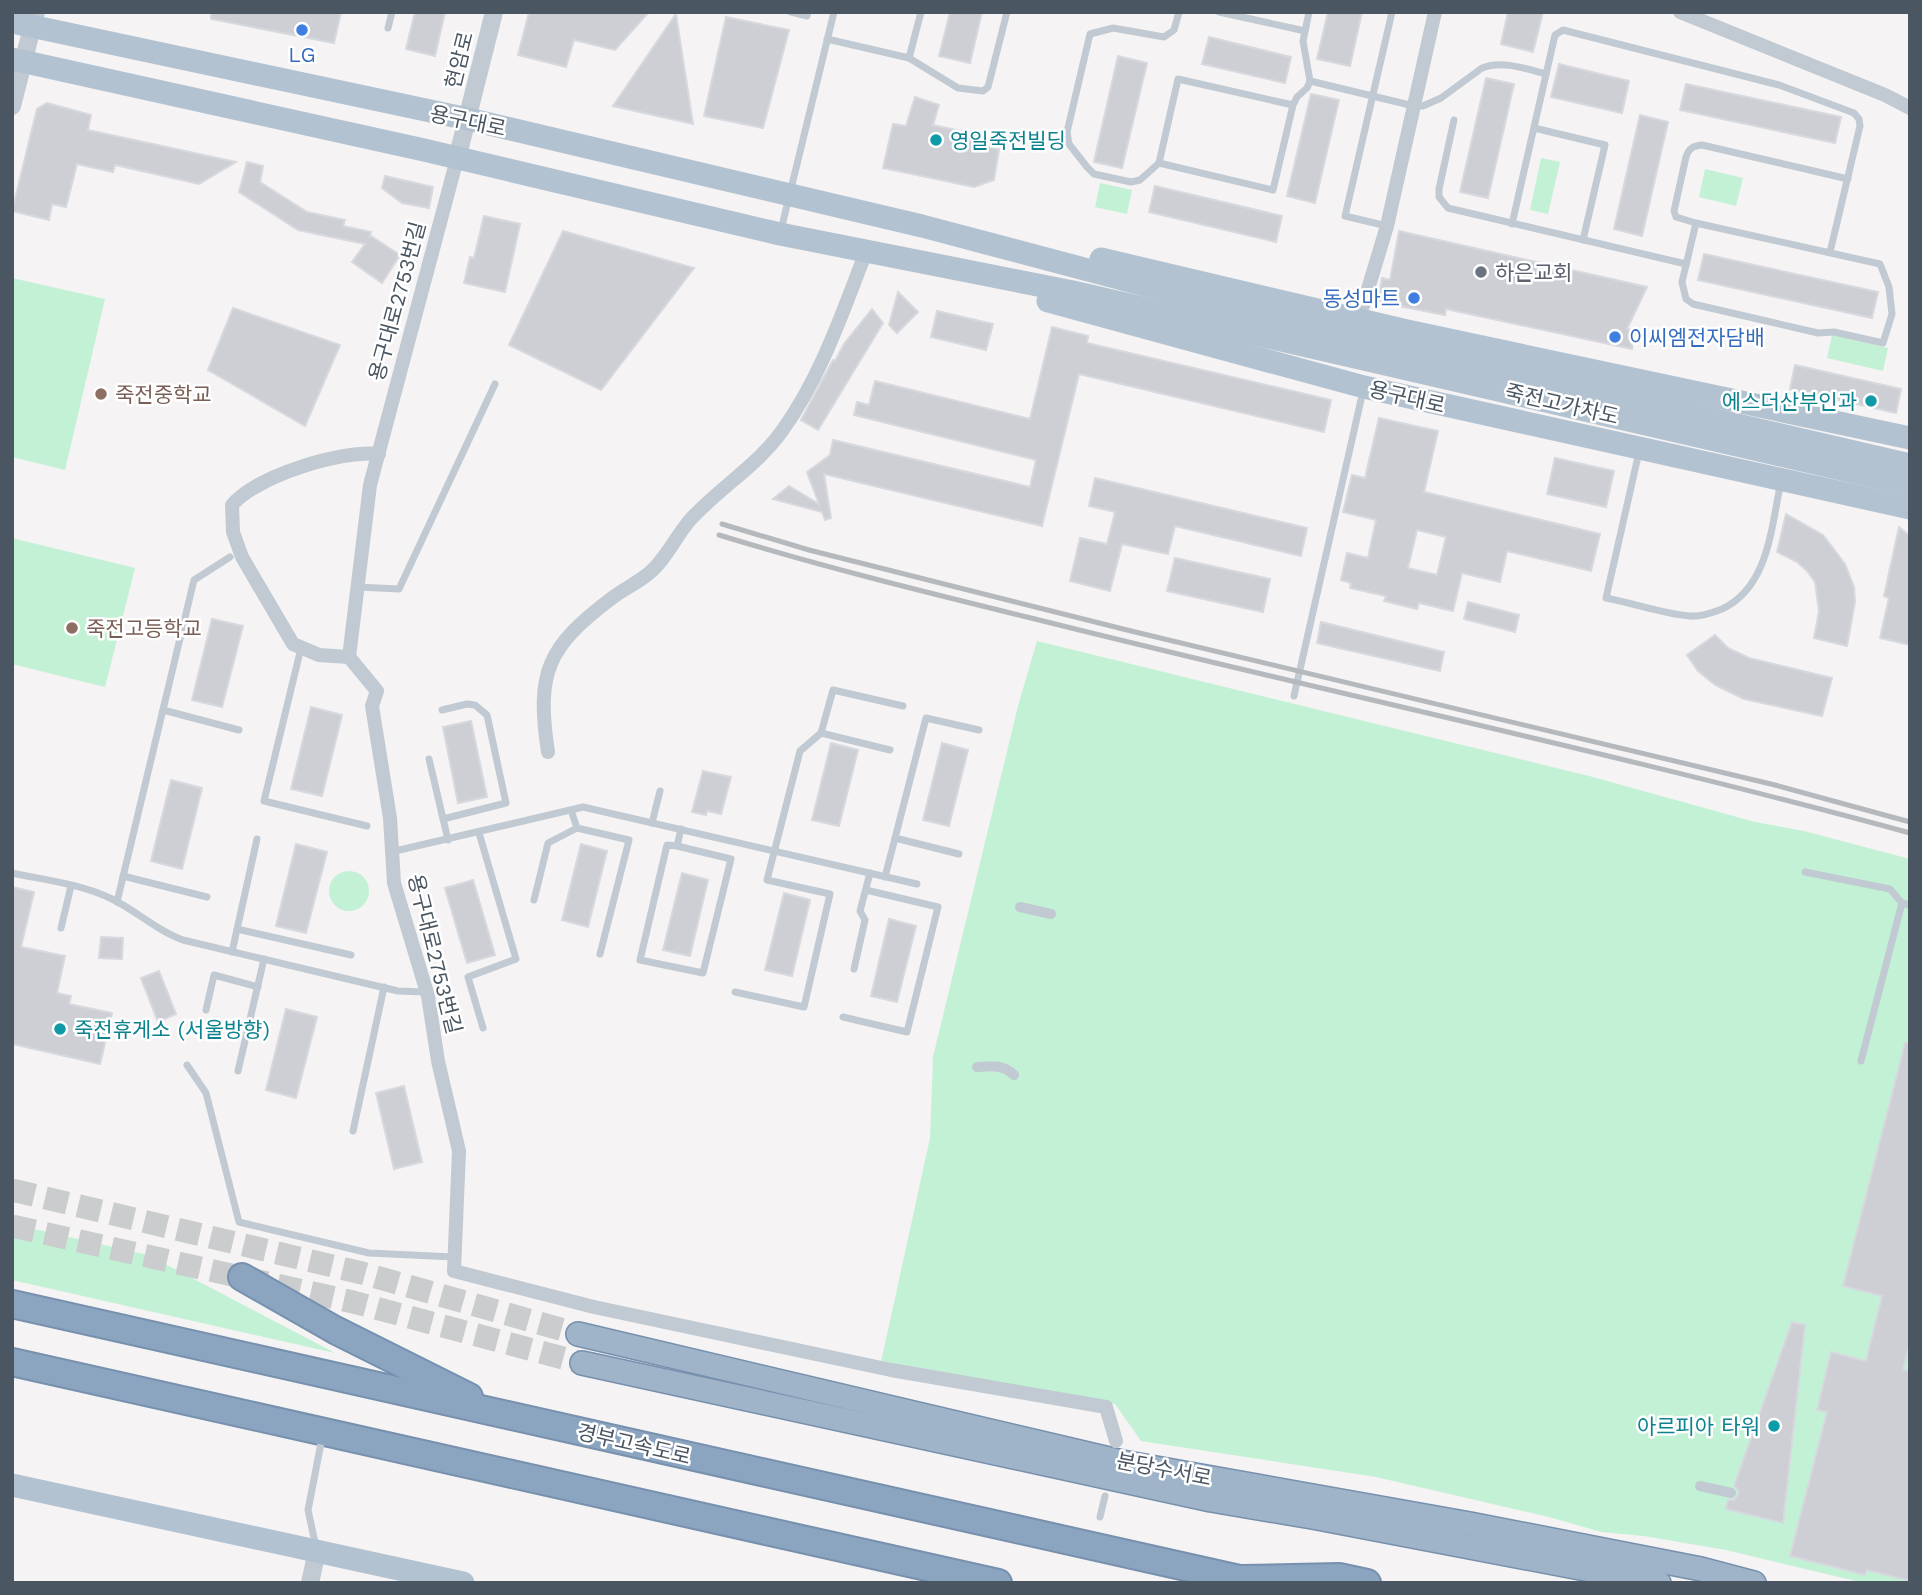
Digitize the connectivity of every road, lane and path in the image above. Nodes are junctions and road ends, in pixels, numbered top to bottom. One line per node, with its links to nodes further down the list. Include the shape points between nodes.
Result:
1 (392, 12): 15 (lane)
2 (494, 12): 27 (street, 현암로)
3 (791, 12): 4 (lane, via 807,16)
4 (808, 12)
5 (834, 12): 17 (lane)
6 (921, 12): 18 (lane)
7 (1007, 12): 18 (lane, via 988,87 982,90 958,88)
8 (1179, 12): 31 (lane, via 1174,30 1164,37 1113,28 1090,34 1067,132 1069,144 1094,174 1131,182 1147,176)
9 (1219, 12): 16 (lane)
10 (1310, 12): 16 (lane)
11 (1392, 12): 22 (lane)
12 (1435, 12): 25 (street)
13 (1680, 12): 26 (street)
14 (27, 21): 19 (street); 27 (main road, 용구대로)
15 (388, 29)
16 (1305, 32): 21 (lane)
17 (827, 39): 18 (lane); 33 (lane)
18 (909, 58)
19 (18, 61): 24 (street); 30 (main road, 용구대로)
20 (1546, 74): 25 (lane, via 1491,64 1434,102); 29 (lane); 32 (lane, via 1555,36 1563,30 1779,85 1860,118)
21 (1310, 81): 22 (lane); 23 (lane)
22 (1372, 96): 25 (lane); 37 (lane, via 1345,216)
23 (1293, 105): 31 (lane, via 1178,79); 31 (lane, via 1273,190)
24 (12, 106)
25 (1414, 106): 37 (street)
26 (1910, 108)
27 (468, 119): 30 (street, 현암로); 33 (main road, 용구대로)
28 (1454, 120): 35 (lane, via 1439,197 1448,208)
29 (1534, 128): 35 (lane); 39 (lane, via 1605,145)
30 (457, 159): 38 (main road, 용구대로); 50 (street, 용구대로2753번길)
31 (1159, 163)
32 (1848, 179): 34 (lane, via 1694,146 1688,150 1674,211 1676,217); 41 (lane)
33 (789, 195): 36 (main road, 용구대로); 38 (lane)
34 (1696, 223): 41 (lane); 43 (lane)
35 (1512, 224): 39 (lane)
36 (922, 226): 44 (main road, 용구대로); 45 (main road, 용구대로, via 1084,255)
37 (1387, 226): 45 (street)
38 (780, 234): 40 (main road, 용구대로)
39 (1583, 240): 43 (lane)
40 (866, 252): 42 (main road, 용구대로); 69 (street, via 825,357 782,431 760,458 692,517 651,572 590,615 555,653 543,696)
41 (1830, 252): 43 (lane, via 1880,264 1889,286 1892,314 1883,343 1834,332 1818,334 1693,304 1682,291)
42 (911, 260): 44 (main road, 용구대로); 47 (main road, 용구대로, via 1069,308)
43 (1686, 264)
44 (1217, 315): 51 (main road, 죽전고가차도); 53 (main road, 죽전고가차도)
45 (1359, 319): 48 (main road, 용구대로)
46 (495, 384): 58 (lane, via 399,589)
47 (1364, 387): 49 (main road, 용구대로); 61 (lane)
48 (1908, 436)
49 (1639, 448): 52 (main road, 용구대로); 52 (lane, via 1605,597 1689,616 1713,613 1748,590 1762,566)
50 (379, 454): 58 (street, 용구대로2753번길, via 366,505); 59 (street, via 306,465 242,494 232,505 233,532 242,557 293,644)
51 (1910, 465)
52 (1782, 479): 54 (main road, 용구대로)
53 (1910, 485)
54 (1872, 499): 55 (main road, 용구대로); 56 (main road)
55 (1910, 508)
56 (1910, 520)
57 (230, 557): 63 (lane, via 194,579)
58 (356, 587): 60 (street, 용구대로2753번길)
59 (301, 647): 60 (street, via 319,655); 75 (lane, via 264,801)
60 (349, 657): 84 (street, 용구대로2753번길, via 377,691 372,706)
61 (1294, 696)
62 (902, 706): 67 (lane, via 833,690)
63 (163, 710): 65 (lane); 89 (lane)
64 (442, 710): 73 (lane, via 467,704 488,715 506,803)
65 (239, 730)
66 (979, 730): 79 (lane, via 926,718)
67 (821, 733): 68 (lane); 83 (lane, via 800,751)
68 (890, 750)
69 (548, 752)
70 (429, 759): 73 (lane)
71 (660, 791): 74 (lane)
72 (571, 810): 74 (lane, via 583,807); 76 (lane); 78 (lane)
73 (443, 819): 81 (lane)
74 (652, 823): 77 (lane)
75 (366, 826)
76 (577, 828): 95 (lane, via 548,843); 103 (lane, via 629,840)
77 (681, 830): 82 (lane); 83 (lane)
78 (479, 833): 81 (lane); 113 (lane, via 516,959 468,977)
79 (895, 838): 85 (lane); 90 (lane)
80 (257, 839): 101 (lane)
81 (448, 841): 84 (lane)
82 (677, 846): 82 (lane, via 731,859 702,973 640,960 667,845)
83 (774, 850): 88 (lane); 109 (lane, via 766,880 831,894 804,1007)
84 (391, 852): 110 (street, 용구대로2753번길, via 394,883)
85 (959, 853)
86 (1805, 872): 97 (lane, via 1890,889)
87 (12, 873): 92 (lane)
88 (870, 873): 90 (lane); 93 (lane)
89 (123, 876): 94 (lane); 96 (lane)
90 (885, 877): 91 (lane)
91 (917, 884)
92 (71, 887): 96 (lane); 100 (lane)
93 (866, 890): 106 (lane, via 860,911 866,920); 112 (lane, via 938,907 907,1032)
94 (207, 897)
95 (534, 900)
96 (117, 902): 102 (lane, via 168,935)
97 (1906, 904): 114 (lane)
98 (1020, 906): 99 (street)
99 (1051, 914)
100 (61, 928)
101 (237, 929): 102 (lane); 104 (lane)
102 (232, 952): 105 (lane)
103 (600, 954)
104 (351, 955)
105 (264, 959): 107 (lane); 108 (lane)
106 (854, 969)
107 (258, 987): 111 (lane, via 214,975); 117 (lane)
108 (384, 987): 110 (lane); 119 (lane)
109 (735, 992)
110 (428, 996): 120 (street, 용구대로2753번길, via 459,1151)
111 (206, 1010)
112 (843, 1017)
113 (483, 1028)
114 (1861, 1061)
115 (187, 1065): 120 (lane, via 206,1093 239,1222 369,1253)
116 (977, 1067): 118 (street, via 997,1065)
117 (238, 1071)
118 (1014, 1075)
119 (353, 1131)
120 (455, 1264): 128 (street, via 594,1307 878,1367 1106,1407)
121 (242, 1277): 126 (highway, via 335,1330)
122 (12, 1304): 126 (highway, 경부고속도로)
123 (578, 1334): 141 (highway, 분당수서로, via 1122,1462 1470,1524)
124 (12, 1362): 127 (highway)
125 (582, 1363): 140 (highway, 분당수서로, via 1211,1500)
126 (505, 1415): 135 (highway, 경부고속도로)
127 (323, 1433): 134 (lane, via 308,1510); 138 (highway)
128 (1116, 1441)
129 (12, 1485): 134 (main road)
130 (1700, 1486): 131 (street)
131 (1731, 1493)
132 (1105, 1496): 133 (lane)
133 (1100, 1517)
134 (317, 1551): 136 (street); 137 (main road)
135 (1249, 1581): 139 (highway, 경부고속도로, via 1339,1577)
136 (310, 1583)
137 (463, 1583)
138 (998, 1583)
139 (1367, 1583)
140 (1659, 1583)
141 (1755, 1583)

